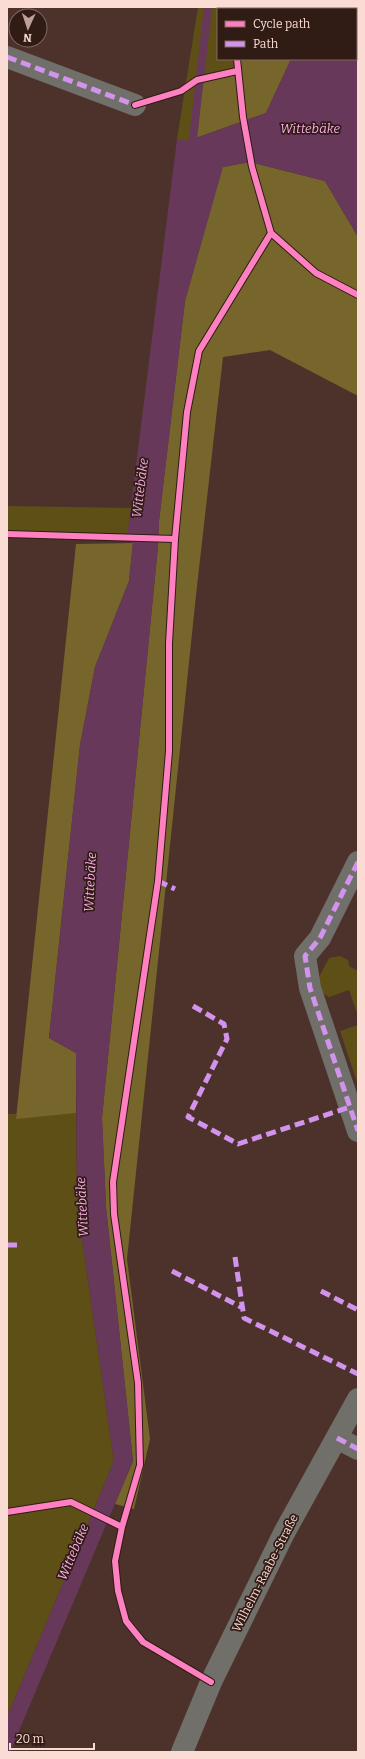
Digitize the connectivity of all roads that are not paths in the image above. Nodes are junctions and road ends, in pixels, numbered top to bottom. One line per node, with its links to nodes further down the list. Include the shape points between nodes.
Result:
1 (7, 57): 2 (street)
2 (135, 105)
3 (358, 862): 4 (street, via 320,938 305,956 310,988)
4 (358, 1131)
5 (358, 1399): 6 (street, Wilhelm-Raabe-Straße)
6 (337, 1438): 7 (street); 8 (street, Wilhelm-Raabe-Straße, via 284,1533 211,1682)
7 (358, 1450)
8 (182, 1752)

